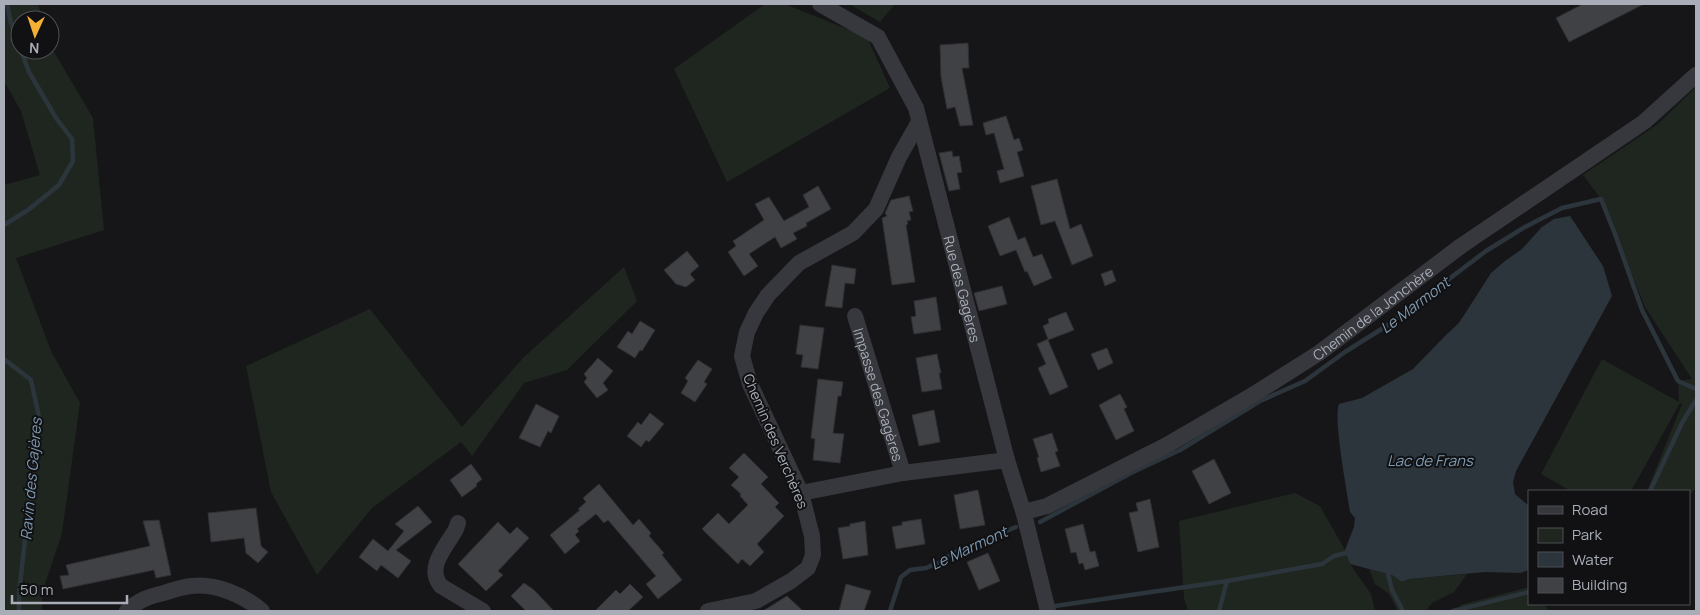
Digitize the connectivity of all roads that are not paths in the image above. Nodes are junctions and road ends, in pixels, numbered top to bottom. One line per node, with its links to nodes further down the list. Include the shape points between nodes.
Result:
1 (820, 4): 3 (street, Rue des Gagères, via 878,37 916,108)
2 (1696, 75): 8 (street, Chemin de la Jonchère, via 1644,122 1461,246 1319,353 1167,444 1047,506)
3 (919, 122): 5 (street, Rue des Gagères); 7 (street, Chemin des Verchères, via 898,156 876,209 853,233 799,263 768,295 747,332 742,356 750,384)
4 (855, 316): 6 (street, Impasse des Gagères)
5 (1007, 460): 6 (street, Impasse des Gagères); 8 (street, Rue des Gagères)
6 (903, 473): 7 (street, Impasse des Gagères)
7 (801, 493): 13 (street, Chemin des Verchères, via 812,536 813,555 808,568 756,601)
8 (1024, 514): 14 (street, Rue des Gagères)
9 (458, 523): 12 (street, via 435,564 436,580)
10 (127, 611): 11 (street, via 148,597 192,586 232,592)
11 (262, 611)
12 (483, 611)
13 (708, 611)
14 (1048, 611)

